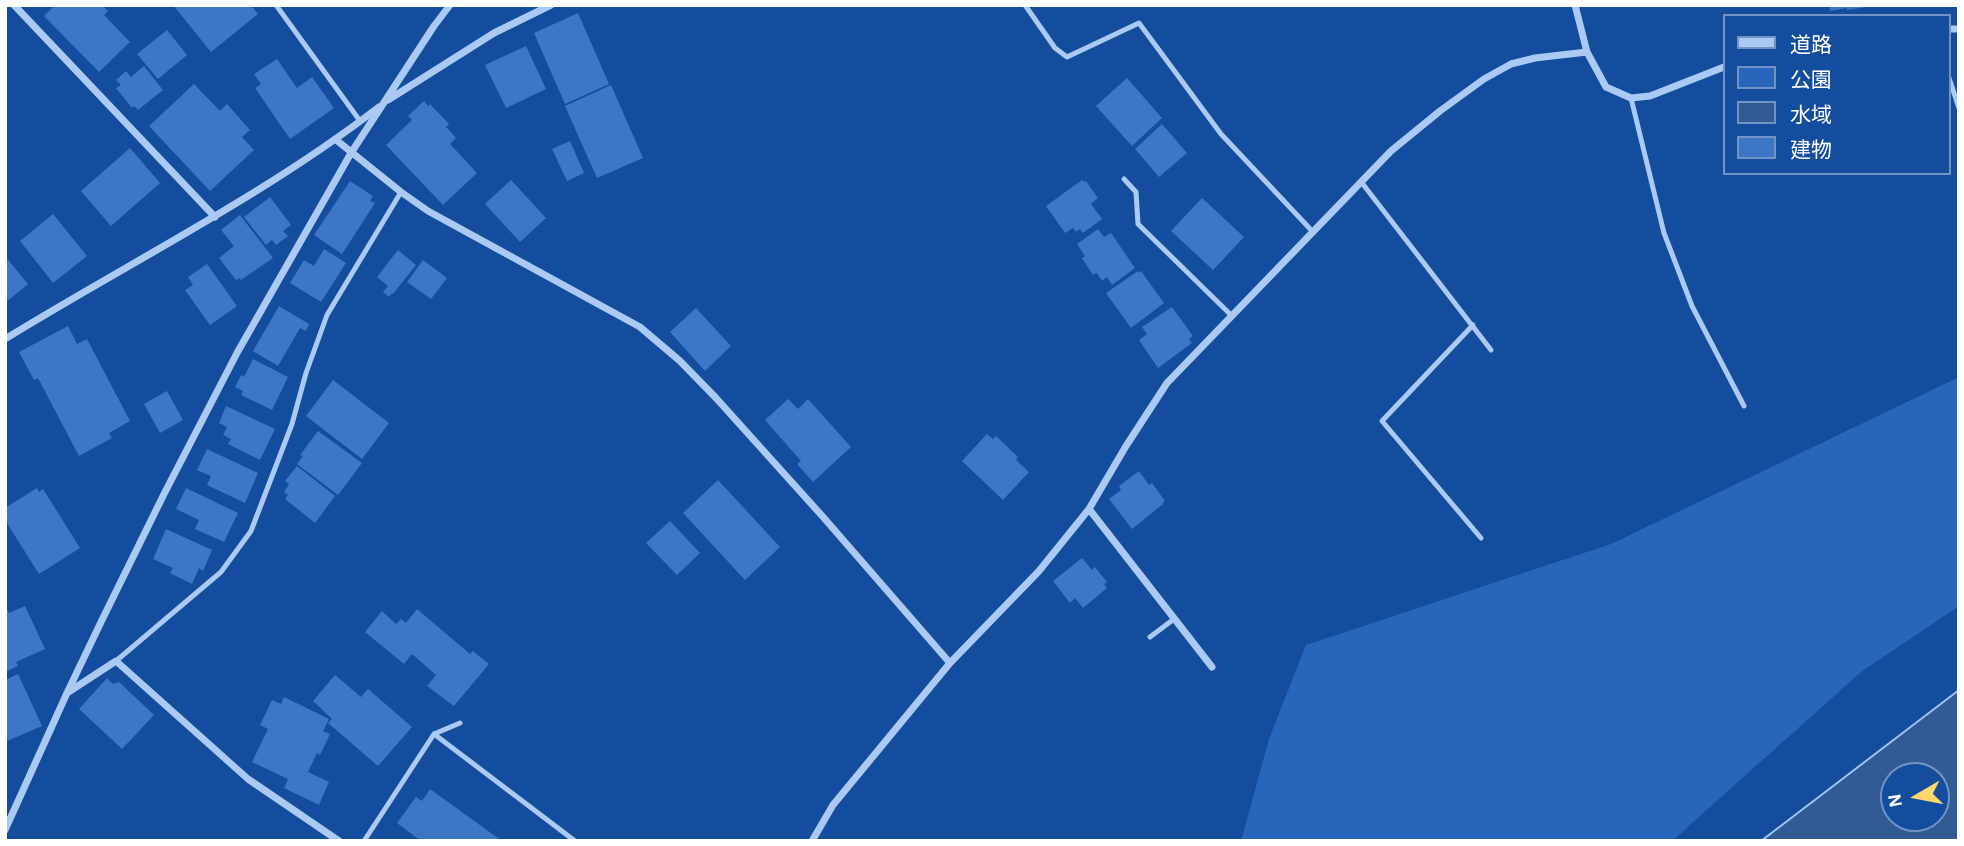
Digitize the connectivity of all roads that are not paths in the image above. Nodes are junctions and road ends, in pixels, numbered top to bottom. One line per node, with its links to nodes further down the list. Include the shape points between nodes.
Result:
1 (14, 5): 19 (street)
2 (276, 5): 13 (lane)
3 (450, 5): 11 (street)
4 (551, 5): 11 (street, via 494,33)
5 (1025, 5): 20 (lane, via 1055,48 1068,57 1139,23 1221,134)
6 (1574, 5): 7 (street)
7 (1587, 52): 10 (street, via 1606,87); 17 (street, via 1511,64 1484,79 1391,151)
8 (1722, 68): 10 (street, via 1650,96)
9 (1950, 81): 12 (lane)
10 (1630, 98): 25 (lane, via 1664,233 1692,306)
11 (386, 101): 13 (street); 15 (street)
12 (1959, 108)
13 (360, 121): 14 (street)
14 (335, 139): 15 (street); 19 (street)
15 (351, 153): 18 (street); 33 (street, via 237,353)
16 (1124, 179): 21 (lane, via 1136,191 1138,224)
17 (1362, 183): 20 (street); 22 (lane)
18 (401, 192): 30 (lane, via 327,315 251,531 221,572); 31 (street, via 640,327 680,361)
19 (215, 217): 23 (street)
20 (1313, 232): 21 (street)
21 (1232, 316): 26 (street, via 1167,383)
22 (1472, 325): 24 (lane); 27 (lane, via 1382,421)
23 (6, 337)
24 (1490, 350)
25 (1744, 406)
26 (1089, 509): 28 (street); 31 (street, via 1039,571)
27 (1481, 538)
28 (1174, 619): 29 (lane); 32 (street)
29 (1150, 637)
30 (116, 661): 33 (street); 37 (street, via 248,779)
31 (950, 663): 40 (street, via 833,805)
32 (1212, 667)
33 (67, 693): 36 (street)
34 (460, 723): 35 (lane)
35 (434, 734): 38 (lane); 39 (lane)
36 (5, 830)
37 (339, 841)
38 (365, 841)
39 (575, 841)
40 (812, 841)

